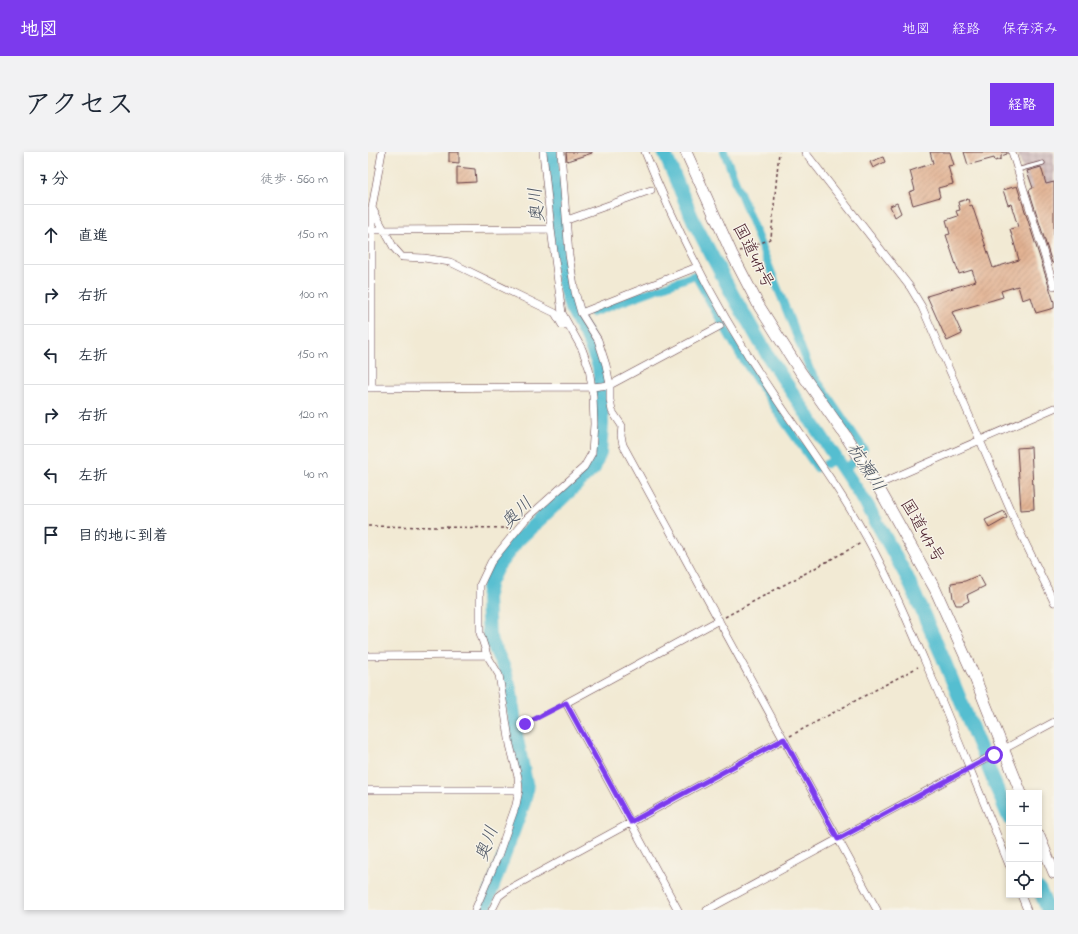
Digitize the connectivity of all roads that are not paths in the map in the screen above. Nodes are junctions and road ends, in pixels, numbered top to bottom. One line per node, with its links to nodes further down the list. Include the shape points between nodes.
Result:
1 (382, 152): 11 (street)
2 (543, 152): 13 (street)
3 (561, 152): 12 (street)
4 (645, 152): 16 (street)
5 (686, 152): 26 (highway, 国道417号, via 732,254 763,313 845,434)
6 (805, 152): 25 (street, via 922,306)
7 (1012, 152): 9 (street)
8 (1043, 163): 9 (lane)
9 (1018, 170): 17 (street)
10 (651, 190): 12 (street)
11 (372, 208): 14 (street); 15 (street)
12 (567, 220): 18 (street, via 575,292)
13 (551, 228): 15 (street); 19 (street, via 562,312)
14 (370, 230): 15 (street); 23 (street)
15 (384, 230): 19 (street, via 402,257 450,262 555,313 562,326)
16 (697, 267): 18 (street); 34 (street, via 741,344 823,467 867,539 904,612)
17 (1054, 286)
18 (581, 313): 21 (street, via 598,340)
19 (568, 325): 22 (street, via 582,349)
20 (720, 326): 21 (street)
21 (610, 385): 22 (street); 28 (street, via 612,411 622,426 623,445)
22 (593, 386): 23 (street); 29 (street, via 592,453 584,467 518,528 491,562 480,585 480,633)
23 (370, 388)
24 (1054, 408): 25 (street)
25 (980, 440): 26 (street); 27 (street)
26 (876, 485): 33 (highway, 国道417号, via 935,588 975,678)
27 (1054, 602)
28 (719, 620): 32 (street); 38 (street, via 566,703)
29 (487, 655): 30 (street); 36 (street, via 500,675)
30 (368, 656)
31 (1054, 722): 33 (street)
32 (784, 739): 38 (street); 39 (street)
33 (999, 752): 34 (street); 37 (highway, 国道417号)
34 (971, 767): 39 (street); 41 (street)
35 (368, 790): 36 (street)
36 (519, 790): 44 (street, via 498,856)
37 (1019, 790)
38 (631, 822): 45 (street, via 507,890 499,896); 46 (street)
39 (838, 839): 47 (street); 48 (street)
40 (1042, 843): 42 (highway)
41 (1008, 862)
42 (1054, 873)
43 (1022, 898): 49 (street)
44 (475, 910)
45 (492, 910)
46 (678, 910)
47 (707, 910)
48 (877, 910)
49 (1027, 910)

